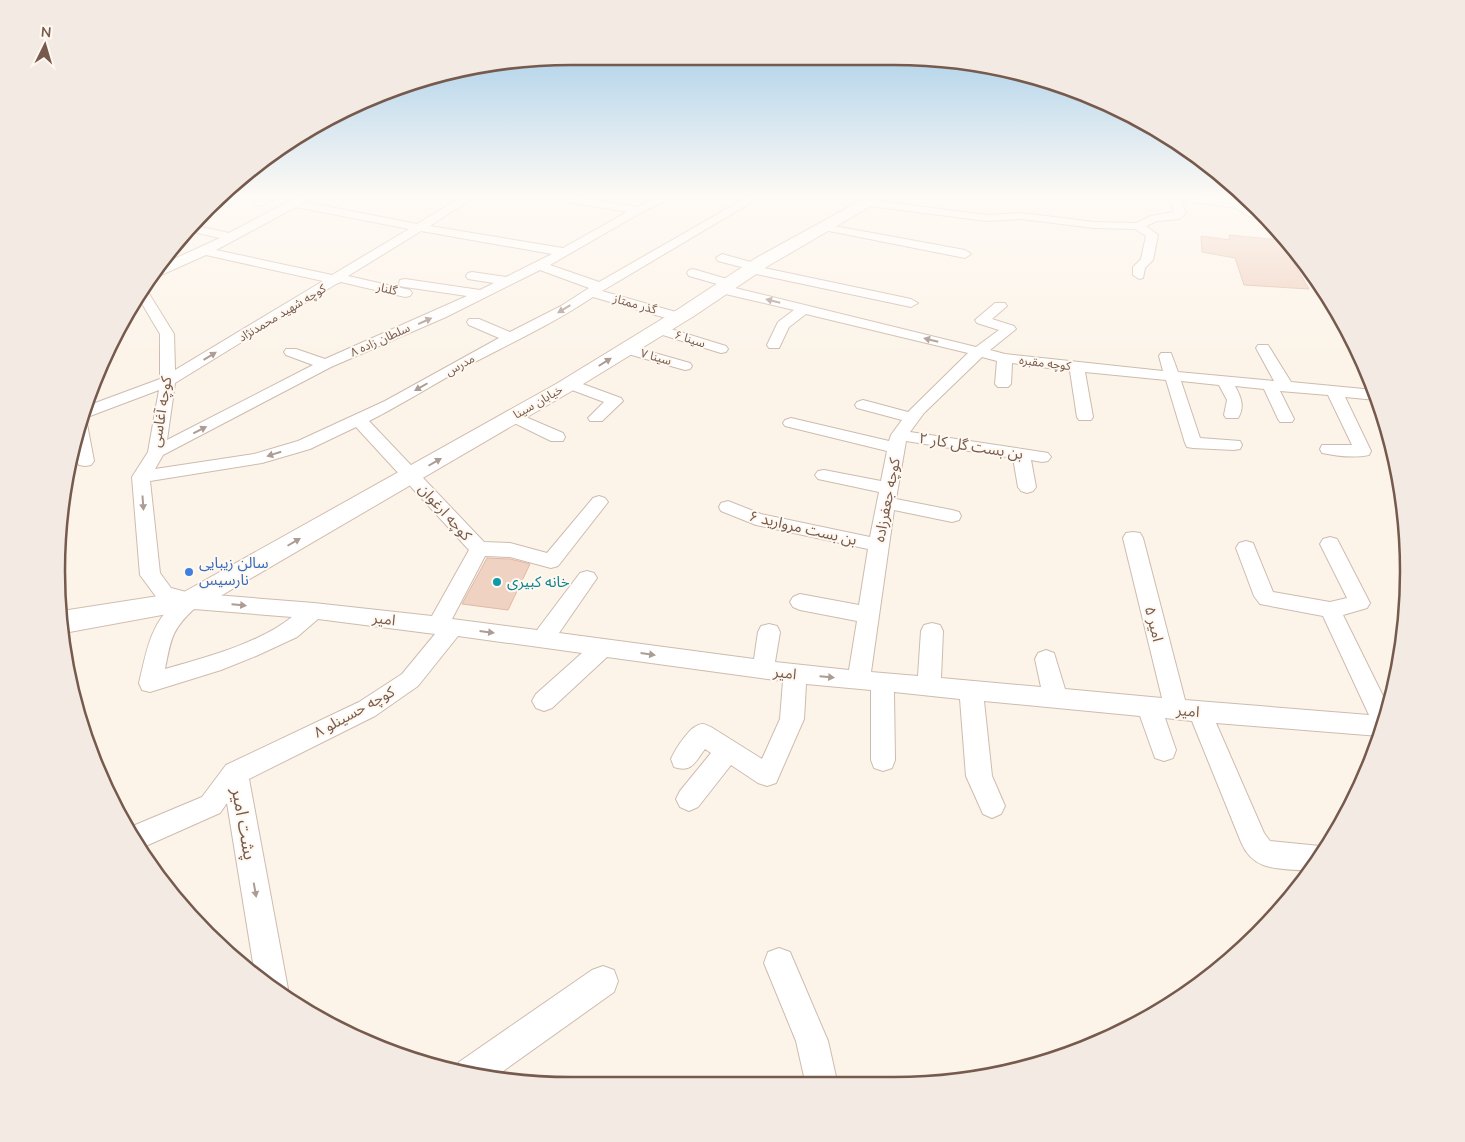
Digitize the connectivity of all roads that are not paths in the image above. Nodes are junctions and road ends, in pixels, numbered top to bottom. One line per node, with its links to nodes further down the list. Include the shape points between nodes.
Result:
1 (208, 249): 9 (street)
2 (383, 249): 21 (street, کوچه شهید محمدنژاد)
3 (548, 249): 10 (street)
4 (569, 249): 10 (street, سلطان زاده ۸)
5 (665, 249): 24 (street, مدرس)
6 (785, 249): 17 (street, خیابان سینا)
7 (940, 249): 12 (street)
8 (1149, 249): 19 (street, via 1147,260 1138,267)
9 (205, 251): 13 (street); 21 (street, گلنار)
10 (564, 252): 15 (street, سلطان زاده ۸)
11 (177, 254): 13 (street)
12 (965, 254)
13 (187, 257): 16 (street)
14 (722, 258): 17 (street)
15 (538, 265): 22 (street, سلطان زاده ۸); 24 (street, گذر ممتاز)
16 (167, 267)
17 (753, 268): 23 (street, خیابان سینا); 27 (street)
18 (693, 273): 23 (street, کوچه مقبره)
19 (1139, 275)
20 (472, 276): 22 (street)
21 (338, 279): 25 (street, گلنار); 47 (street, کوچه شهید محمدنژاد, one-way to 21)
22 (508, 281): 25 (street, سلطان زاده ۸)
23 (725, 286): 29 (street, کوچه مقبره, one-way to 23); 30 (street, خیابان سینا)
24 (596, 289): 30 (street, گذر ممتاز); 33 (street, مدرس, one-way to 33)
25 (481, 294): 42 (street, سلطان زاده ۸, one-way to 25)
26 (145, 298): 47 (street, کوچه آغاسی, via 167,334)
27 (911, 303)
28 (1000, 306): 38 (street, کوچه جعفرزاده, via 982,320 1009,330)
29 (804, 309): 34 (street, via 783,325); 38 (street, کوچه مقبره, one-way to 29)
30 (678, 317): 32 (street, خیابان سینا)
31 (474, 322): 33 (street)
32 (658, 330): 36 (street, خیابان سینا); 37 (street, سینا ۶)
33 (511, 338): 62 (street, مدرس, one-way to 62)
34 (774, 345)
35 (1263, 348): 51 (street)
36 (626, 349): 43 (street, سینا ۷); 48 (street, خیابان سینا, one-way to 36)
37 (721, 349)
38 (978, 351): 41 (street, کوچه مقبره); 60 (street, کوچه جعفرزاده)
39 (291, 352): 42 (street)
40 (1166, 356): 45 (street)
41 (1005, 358): 44 (street, کوچه مقبره); 49 (street)
42 (326, 364): 69 (street, سلطان زاده ۸, one-way to 42)
43 (685, 366)
44 (1077, 367): 45 (street, کوچه مقبره); 58 (street)
45 (1172, 376): 46 (street, کوچه مقبره); 67 (street, via 1193,443)
46 (1224, 380): 50 (street, کوچه مقبره); 56 (street, via 1235,400)
47 (168, 381): 55 (street, کوچه شهید محمدنژاد); 69 (street, کوچه آغاسی)
48 (569, 384): 57 (street, خیابان سینا); 59 (street, via 615,401)
49 (1003, 384)
50 (1269, 384): 51 (street, کوچه مقبره); 61 (street)
51 (1285, 386): 52 (street, کوچه مقبره)
52 (1334, 391): 53 (street, کوچه مقبره); 68 (street, via 1363,451)
53 (1368, 394)
54 (864, 405): 60 (street)
55 (91, 410)
56 (1232, 415)
57 (514, 417): 64 (street); 73 (street, خیابان سینا, one-way to 57)
58 (1085, 417)
59 (596, 418)
60 (912, 418): 66 (street, کوچه جعفرزاده)
61 (1286, 419)
62 (359, 420): 73 (street, کوچه ارغوان); 75 (street, مدرس, one-way to 75, via 304,445 256,459)
63 (791, 423): 66 (street, بن بست گل کار ۲)
64 (557, 437)
65 (82, 440): 72 (street)
66 (898, 441): 70 (street, بن بست گل کار ۲); 77 (street, کوچه جعفرزاده)
67 (1234, 445)
68 (1328, 449)
69 (157, 452): 75 (street, کوچه آغاسی)
70 (1021, 454): 71 (street, بن بست گل کار ۲); 76 (street)
71 (1042, 457)
72 (85, 461)
73 (411, 475): 85 (street, کوچه ارغوان); 87 (street, خیابان سینا, one-way to 73)
74 (824, 475): 77 (street)
75 (141, 477): 87 (street, one-way to 87, via 150,575 164,593)
76 (1028, 487)
77 (888, 496): 80 (street); 83 (street, کوچه جعفرزاده)
78 (598, 502): 85 (street, via 551,561 510,550)
79 (728, 507): 83 (street, بن بست مروارید ۶, via 756,520)
80 (952, 516)
81 (1133, 538): 107 (street, امیر ۵)
82 (1330, 544): 89 (street, via 1360,603)
83 (878, 545): 91 (street, کوچه جعفرزاده)
84 (1246, 548): 89 (street, via 1264,596)
85 (479, 549): 93 (street, کوچه حسینلو ۸)
86 (587, 578): 96 (street)
87 (190, 601): 90 (street, امیر, one-way to 90); 90 (street, via 163,630 150,683 248,650 289,631); 92 (street)
88 (800, 602): 91 (street)
89 (1330, 610): 108 (street)
90 (314, 611): 93 (street, امیر)
91 (869, 615): 101 (street, کوچه جعفرزاده)
92 (68, 621)
93 (445, 627): 96 (street, امیر, one-way to 96); 114 (street, کوچه حسینلو ۸, via 410,680 403,685 367,709)
94 (932, 631): 102 (street)
95 (769, 632): 99 (street)
96 (544, 639): 97 (street, امیر)
97 (603, 647): 99 (street, امیر, one-way to 99); 105 (street)
98 (1046, 659): 104 (street)
99 (763, 670): 100 (street, امیر)
100 (795, 674): 101 (street, امیر, one-way to 101); 111 (street, via 792,719 767,775)
101 (871, 681): 102 (street, امیر); 113 (street, کوچه جعفرزاده)
102 (929, 687): 103 (street, امیر)
103 (971, 690): 104 (street, امیر); 116 (street, via 979,776)
104 (1055, 698): 106 (street, امیر)
105 (544, 701)
106 (1148, 707): 107 (street, امیر); 110 (street)
107 (1188, 711): 109 (street, امیر); 118 (street, امیر ۵, via 1260,850 1268,854)
108 (1380, 713)
109 (1376, 726)
110 (1164, 750)
111 (727, 751): 112 (street, via 702,734); 115 (street)
112 (683, 759)
113 (883, 760)
114 (235, 773): 117 (street, پشت امیر, via 211,805); 120 (street, پشت امیر, one-way to 120)
115 (688, 799)
116 (992, 806)
117 (140, 836)
118 (1310, 858)
119 (779, 963): 123 (street, via 812,1041)
120 (271, 978)
121 (603, 981): 122 (street)
122 (478, 1068)
123 (819, 1077)

